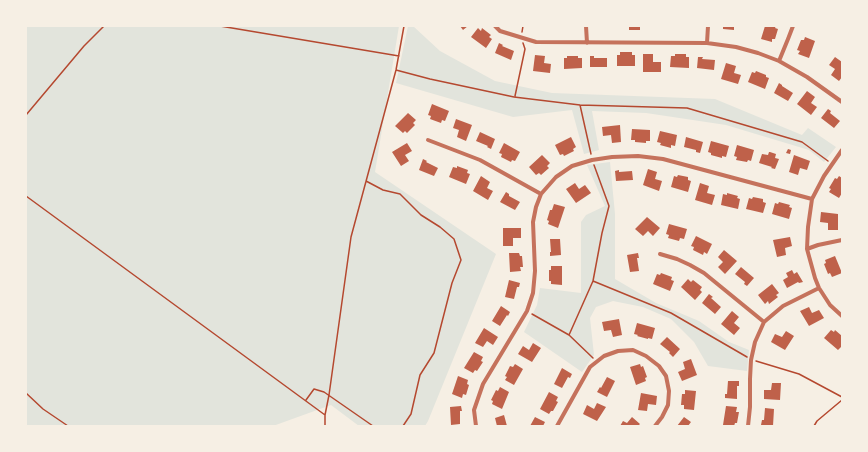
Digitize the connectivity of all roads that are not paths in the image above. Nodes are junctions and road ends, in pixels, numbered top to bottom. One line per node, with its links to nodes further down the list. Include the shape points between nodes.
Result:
1 (495, 26): 5 (street, via 500,31 536,42)
2 (586, 26): 5 (street)
3 (708, 26): 6 (street)
4 (793, 26): 7 (street)
5 (587, 43): 6 (street)
6 (707, 43): 7 (street, via 736,47)
7 (778, 61): 8 (street, via 807,77)
8 (842, 102)
9 (428, 140): 11 (street, via 480,160)
10 (842, 150): 12 (street)
11 (541, 194): 12 (street, via 556,177 572,166 592,160 638,156 663,159); 19 (street, via 533,222 533,293 527,311 483,384 474,410)
12 (812, 199): 14 (street)
13 (842, 240): 14 (street)
14 (806, 249): 16 (street)
15 (660, 254): 18 (street, via 677,259 704,273)
16 (819, 288): 17 (street, via 830,305); 18 (street, via 783,306)
17 (842, 316)
18 (764, 322): 22 (street, via 755,342 752,360)
19 (476, 426)
20 (557, 426): 21 (street, via 590,367 604,356 618,351 633,350 646,356 666,376 668,405)
21 (655, 426)
22 (748, 426)

